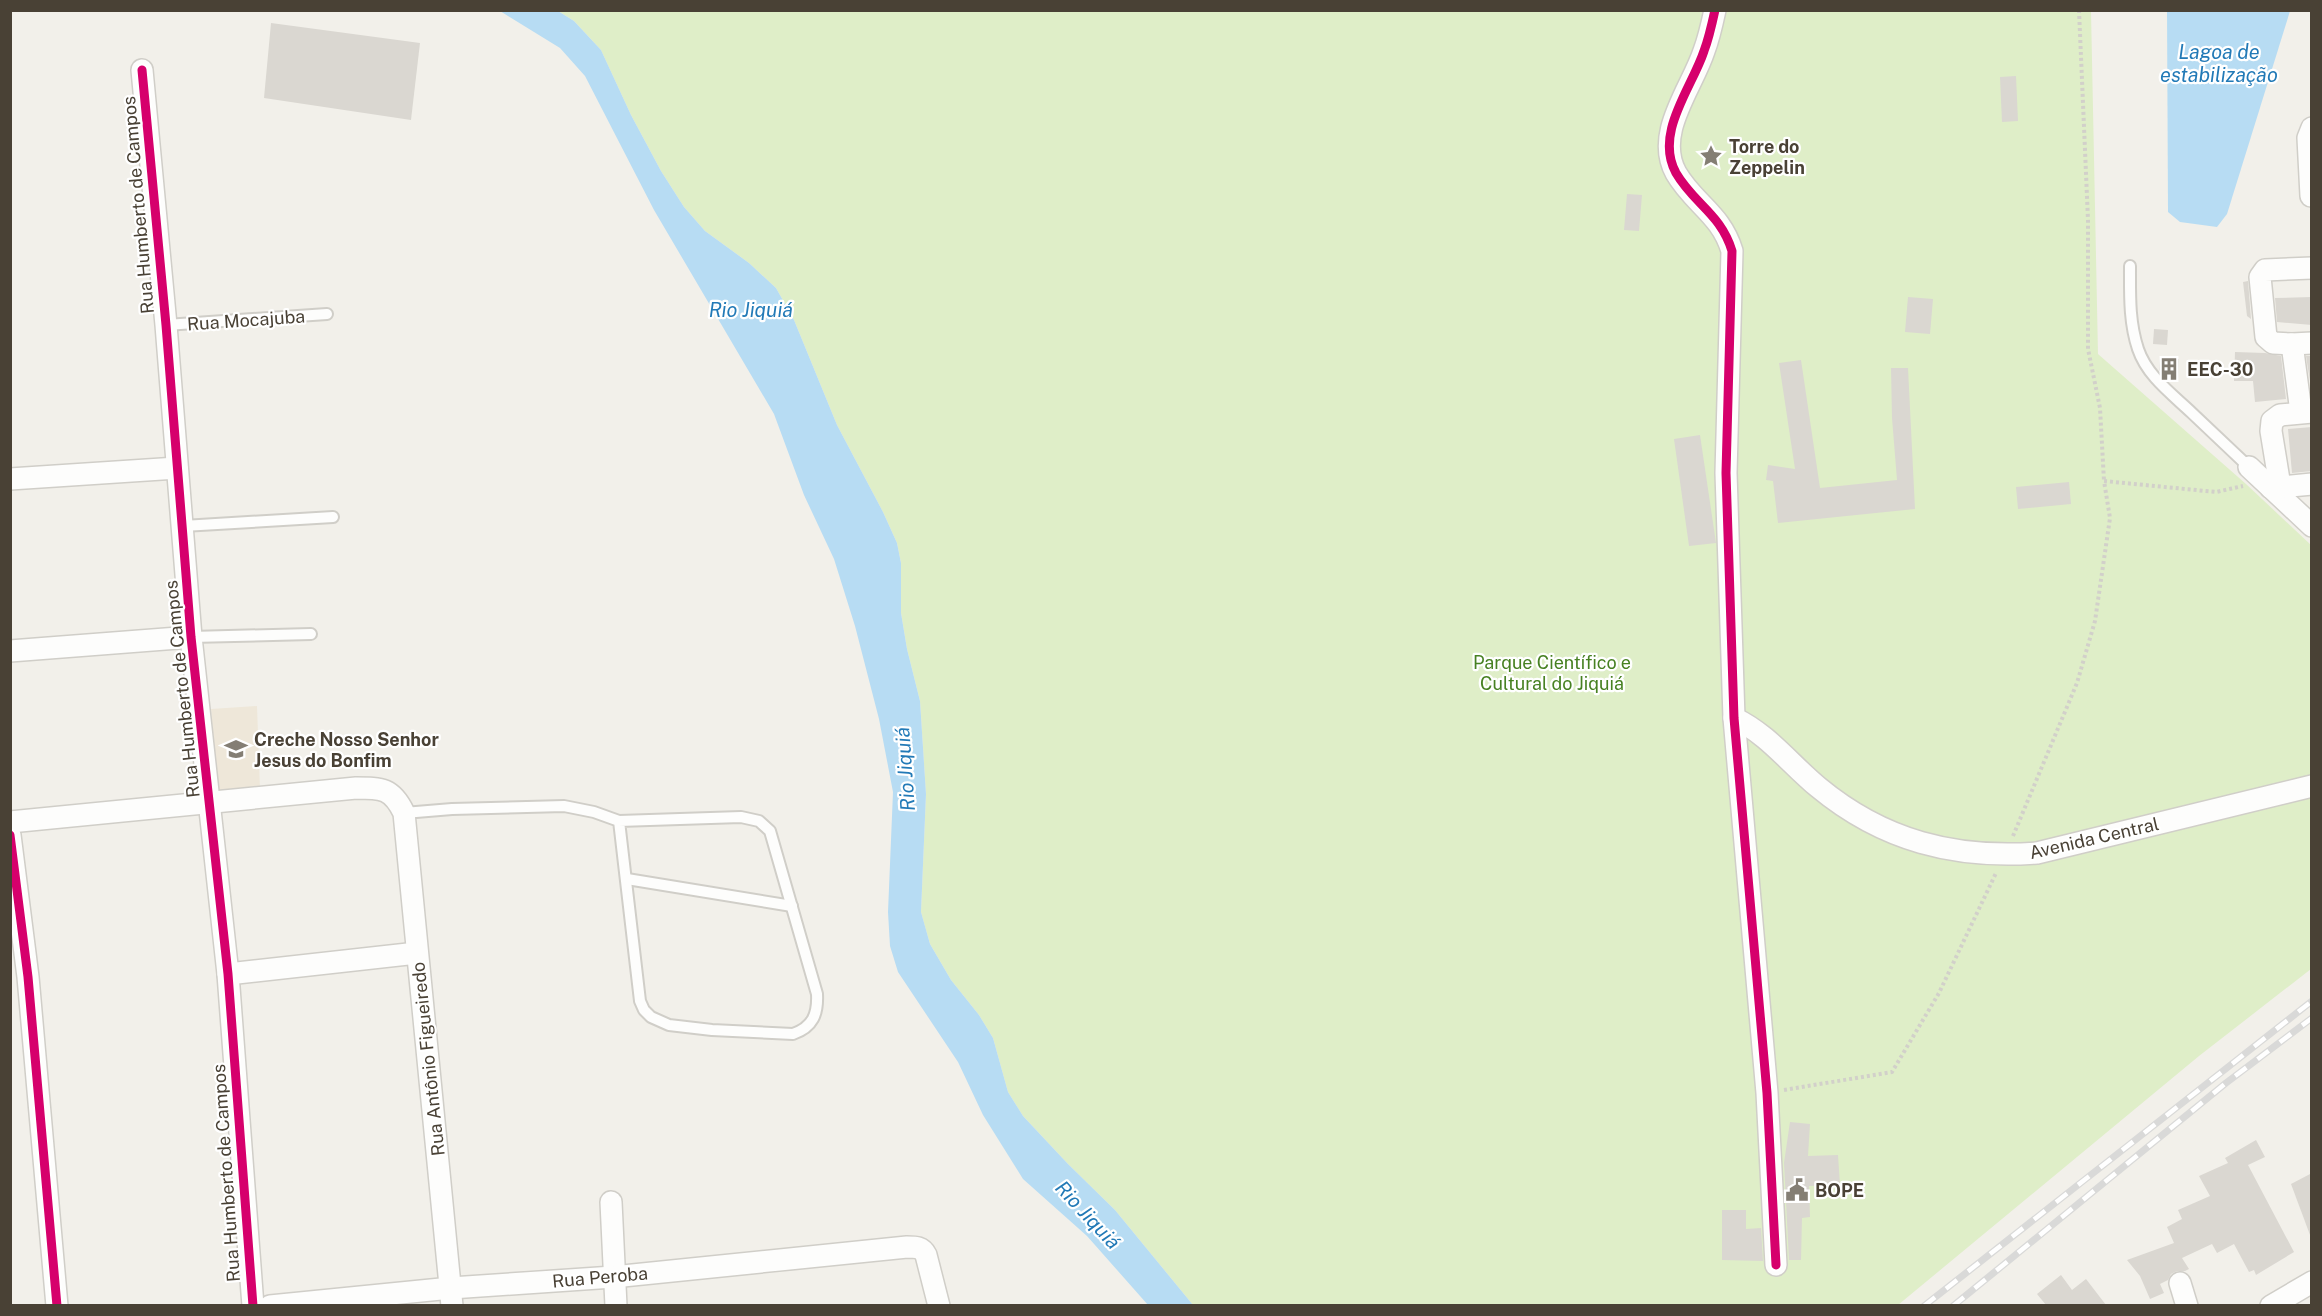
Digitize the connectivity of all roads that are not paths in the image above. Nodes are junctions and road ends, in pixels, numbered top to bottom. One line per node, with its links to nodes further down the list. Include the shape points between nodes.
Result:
1 (1715, 10): 22 (street, via 1704,51 1677,110 1670,146 1676,172 1719,222 1732,251 1726,473)
2 (142, 70): 9 (street, Rua Humberto de Campos)
3 (2312, 128): 4 (street, via 2308,138)
4 (2311, 196): 5 (street)
5 (2312, 204)
6 (2130, 266): 14 (lane, via 2133,331 2149,370)
7 (2312, 268): 10 (street, via 2265,270 2260,277 2266,337 2273,343)
8 (327, 314): 9 (lane, Rua Mocajuba)
9 (166, 325): 12 (street, Rua Humberto de Campos)
10 (2302, 343): 11 (street)
11 (2306, 412): 14 (street, via 2275,417)
12 (177, 468): 13 (street); 17 (street, Rua Humberto de Campos)
13 (10, 479)
14 (2266, 481): 15 (street); 18 (street)
15 (2312, 484)
16 (333, 517): 17 (lane)
17 (183, 526): 20 (street, Rua Humberto de Campos)
18 (2312, 526)
19 (311, 634): 20 (lane)
20 (191, 637): 21 (street); 24 (street, Rua Humberto de Campos)
21 (10, 651)
22 (1734, 718): 23 (street, Avenida Central, via 1751,726 1847,809 1882,828 1936,848 2005,855 2037,853); 35 (street, via 1767,1094)
23 (2312, 786)
24 (209, 803): 25 (street, via 371,788 391,794); 27 (street); 32 (street, Rua Humberto de Campos)
25 (404, 813): 26 (lane, via 564,806); 31 (street, Rua Antônio Figueiredo)
26 (619, 820): 29 (lane); 30 (lane, via 741,817 759,821 770,831)
27 (10, 822)
28 (10, 835): 33 (street)
29 (627, 879): 30 (lane); 30 (lane, via 640,1001 651,1017 669,1025 793,1034 812,1023 817,994)
30 (792, 906)
31 (417, 953): 32 (street); 39 (street, Rua Antônio Figueiredo)
32 (228, 974): 41 (street, Rua Humberto de Campos)
33 (19, 978): 40 (street)
34 (611, 1202): 36 (street)
35 (1776, 1265)
36 (613, 1277): 39 (street, Rua Peroba); 43 (street); 44 (street, Rua Peroba, via 918,1248 926,1255)
37 (2312, 1282): 46 (street)
38 (2180, 1283): 45 (street)
39 (451, 1297): 42 (street, Rua Peroba)
40 (57, 1305)
41 (253, 1305)
42 (270, 1305)
43 (616, 1305)
44 (939, 1305)
45 (2187, 1305)
46 (2271, 1305)

